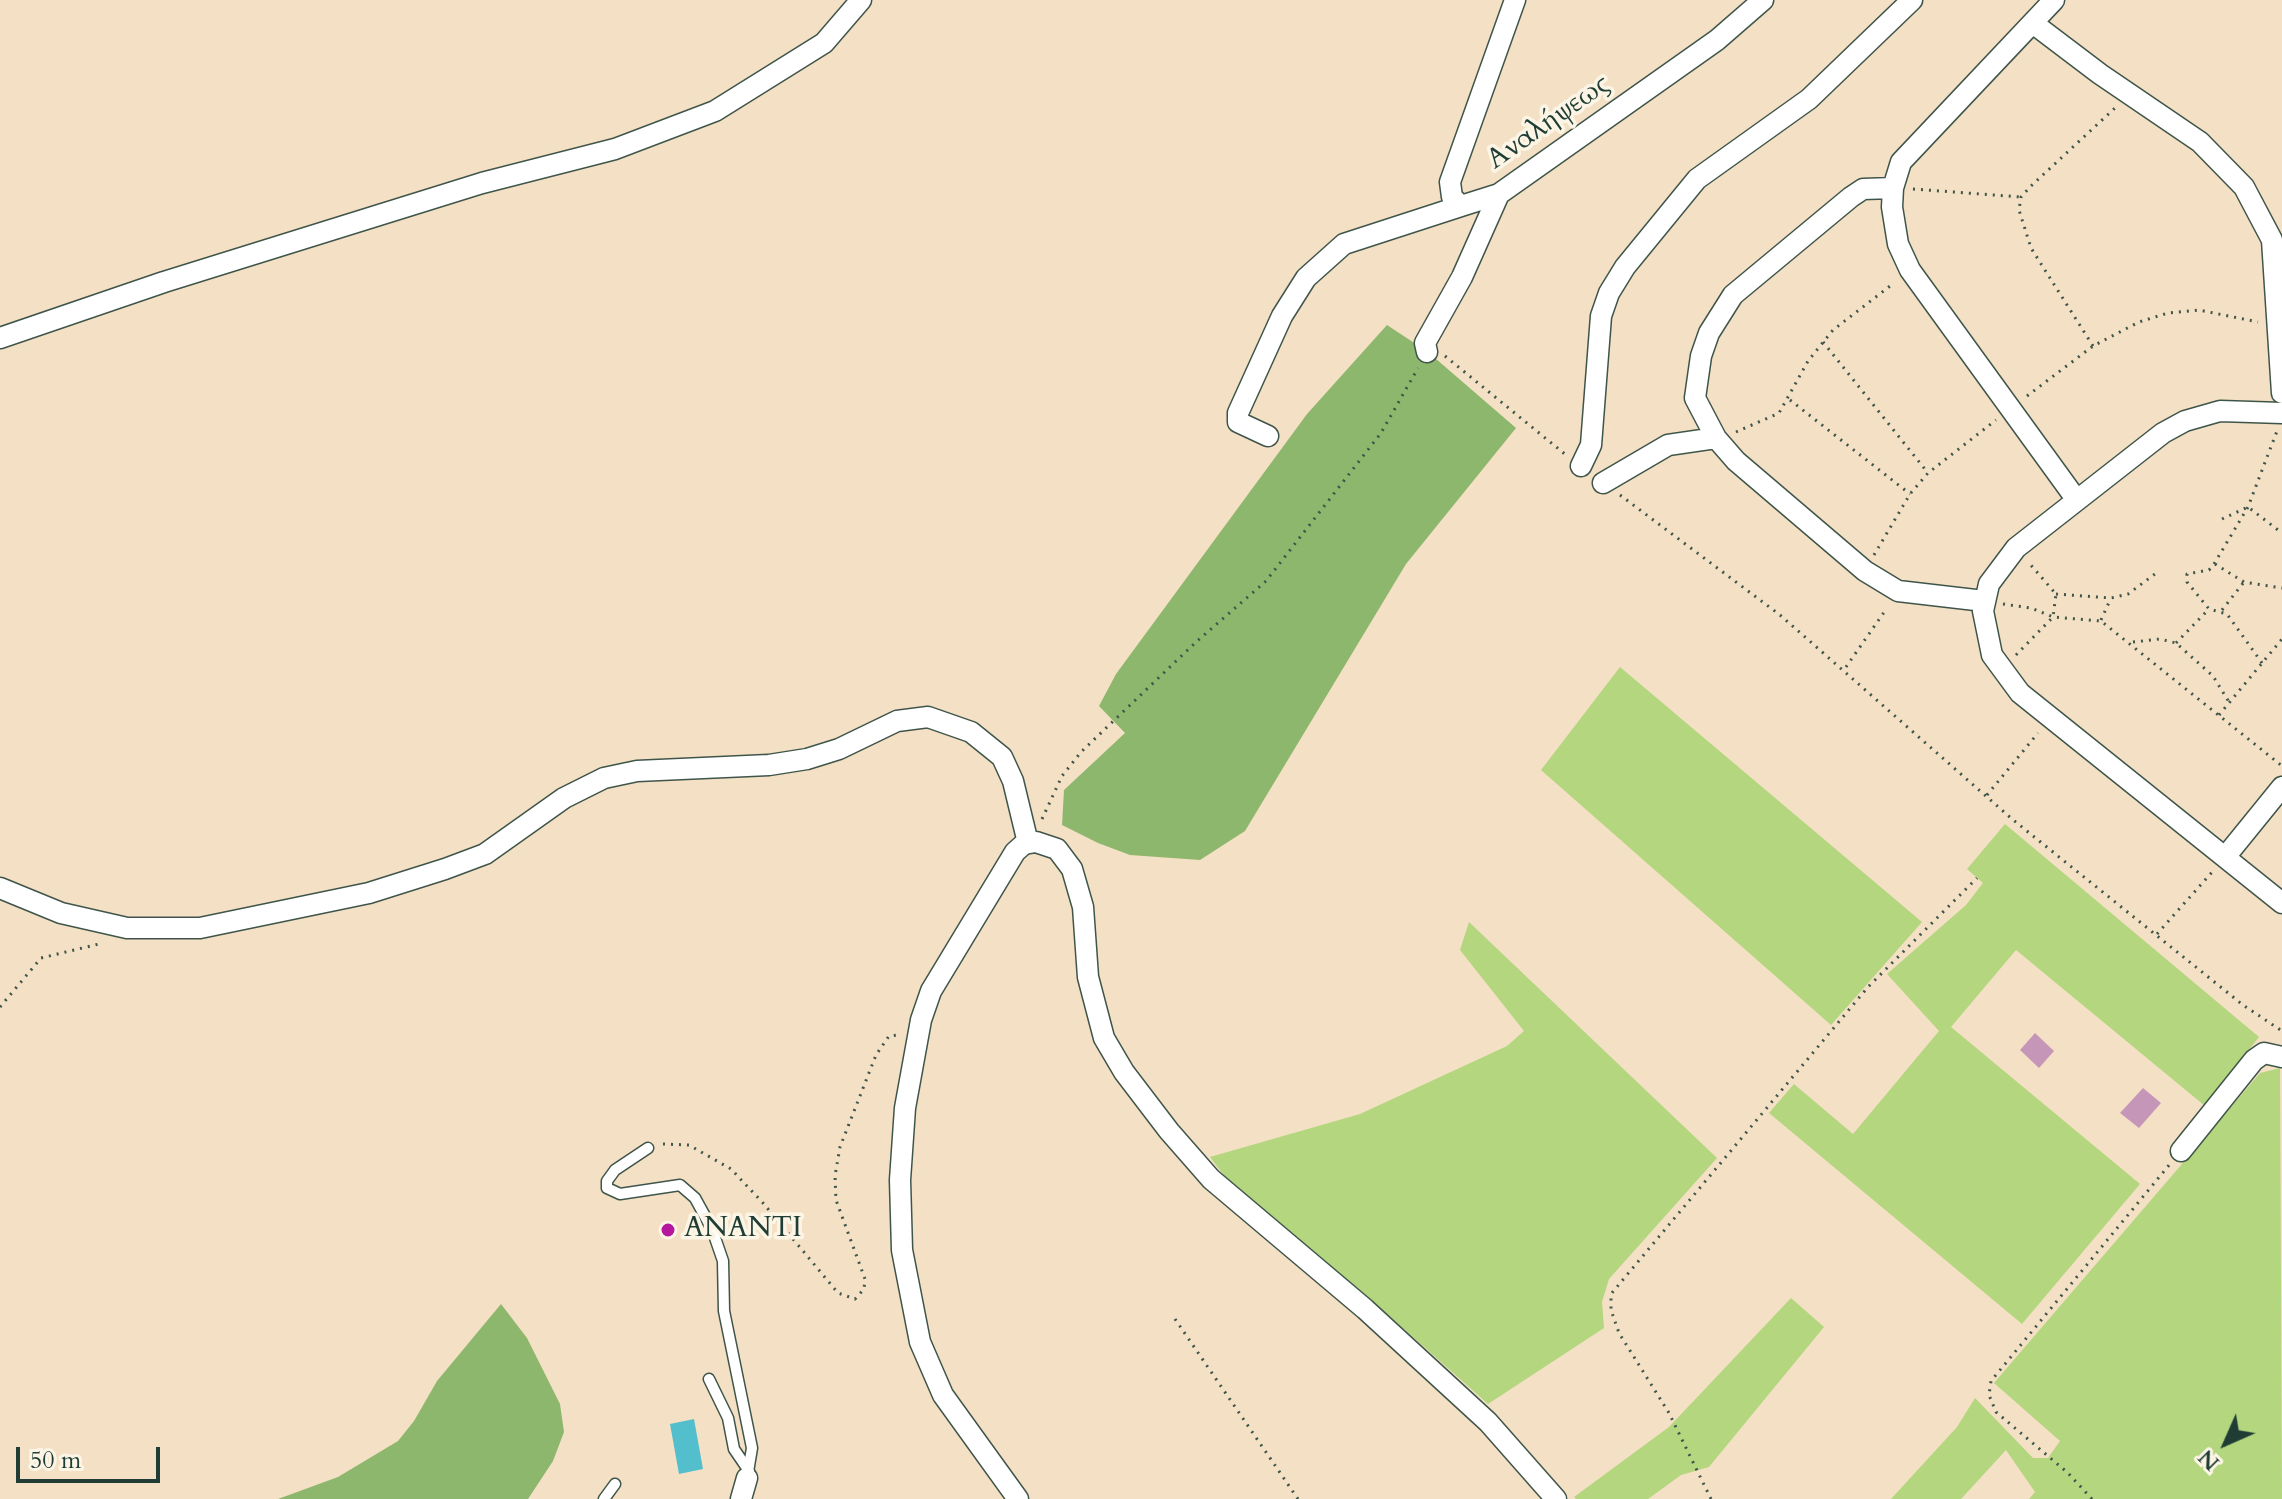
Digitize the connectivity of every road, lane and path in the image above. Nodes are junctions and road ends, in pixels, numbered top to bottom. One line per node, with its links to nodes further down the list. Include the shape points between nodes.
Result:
1 (861, 0): 14 (street, via 824,43 715,111 615,149 482,183)
2 (1515, 0): 11 (street, Αναλήψεως, via 1450,182 1452,197)
3 (1763, 0): 9 (street, Αναλήψεως, via 1717,40)
4 (1912, 0): 24 (street, via 1809,99 1697,179 1625,267 1601,316 1591,445)
5 (2054, 0): 6 (street)
6 (2034, 24): 7 (street); 8 (street, via 1911,150)
7 (2128, 92): 10 (path); 13 (street, via 2200,142 2244,187 2272,240)
8 (1893, 188): 10 (path); 12 (street, via 1893,226); 23 (street, via 1863,189 1851,197 1733,295 1709,333 1696,380 1695,398)
9 (1499, 194): 11 (street, Αναλήψεως); 17 (street)
10 (2021, 197): 16 (path, via 2019,210 2031,248)
11 (1461, 206): 22 (street, via 1344,244 1306,278 1282,316 1238,413 1238,422)
12 (1910, 270): 15 (path); 20 (street)
13 (2277, 326): 16 (path, via 2199,310 2168,313); 18 (street)
14 (0, 338)
15 (1823, 342): 19 (path); 25 (path)
16 (2093, 346): 20 (path)
17 (1426, 347): 24 (path, via 1488,389); 58 (path, via 1366,454 1266,581 1081,752 1062,776)
18 (2282, 393)
19 (1790, 399): 23 (path, via 1758,425); 27 (path)
20 (2009, 410): 25 (path); 28 (street)
21 (2282, 416): 28 (street, via 2232,409 2185,421); 29 (path)
22 (1268, 436)
23 (1716, 438): 26 (street, via 1668,445); 34 (street)
24 (1581, 466)
25 (1928, 473): 27 (path)
26 (1603, 483): 50 (path)
27 (1910, 494): 34 (path)
28 (2076, 499): 32 (street)
29 (2248, 507): 30 (path); 31 (path); 33 (path)
30 (2222, 519)
31 (2282, 533)
32 (2016, 548): 39 (path); 41 (street, via 1994,575)
33 (2214, 564): 36 (path); 42 (path, via 2187,574 2187,582)
34 (1865, 571): 38 (street)
35 (2159, 571): 40 (path, via 2128,594)
36 (2244, 582): 37 (path); 43 (path)
37 (2282, 588)
38 (1898, 591): 41 (street); 50 (path)
39 (2056, 594): 40 (path); 44 (path)
40 (2111, 598): 45 (path)
41 (1984, 601): 44 (path); 51 (street, via 1986,639)
42 (2209, 609): 43 (path); 48 (path)
43 (2222, 611): 49 (path)
44 (2053, 617): 45 (path); 51 (path)
45 (2101, 621): 47 (path)
46 (2282, 639): 49 (path)
47 (2130, 643): 48 (path); 53 (path)
48 (2176, 643): 52 (path, via 2213,676)
49 (2262, 663): 52 (path)
50 (1845, 669): 57 (path)
51 (2002, 670): 54 (street, via 2020,693)
52 (2229, 702): 53 (path)
53 (2219, 715): 55 (path)
54 (2051, 717): 57 (path); 59 (street)
55 (2282, 766)
56 (2282, 787): 59 (street)
57 (1986, 796): 64 (path)
58 (1032, 842): 63 (street, via 1002,757 971,732 928,717 897,721 807,759 604,778 564,798 485,854 369,893 200,928); 67 (street, via 1015,852 957,943 931,991); 79 (street, via 1051,845 1062,854 1078,881 1097,1015 1113,1054 1143,1099 1211,1179 1433,1369)
59 (2226, 856): 62 (street); 64 (path)
60 (1977, 878): 80 (path, via 1868,987 1611,1294 1619,1333 1669,1413)
61 (0, 888): 63 (street, via 61,913)
62 (2282, 903)
63 (127, 928): 65 (path, via 91,947 41,958)
64 (2157, 934): 66 (path)
65 (0, 1007)
66 (2282, 1031)
67 (918, 1039): 69 (path, via 896,1034 885,1040 840,1147 836,1200 865,1279 855,1299 838,1293 763,1203 717,1159 689,1145); 77 (street, via 905,1108 900,1180 902,1250 913,1317 943,1395)
68 (2282, 1057): 70 (street, via 2264,1053 2254,1060)
69 (648, 1148): 73 (lane, via 615,1170 607,1188 620,1194 680,1185 695,1198 712,1229 723,1261 724,1311 752,1448)
70 (2181, 1151): 81 (path, via 1991,1381 1989,1395 1996,1412)
71 (1175, 1319): 78 (path)
72 (709, 1379): 73 (lane)
73 (748, 1474): 76 (street)
74 (615, 1484): 75 (lane)
75 (604, 1499)
76 (741, 1499)
77 (1018, 1499)
78 (1298, 1499)
79 (1556, 1499)
80 (1711, 1499)
81 (2092, 1499)

